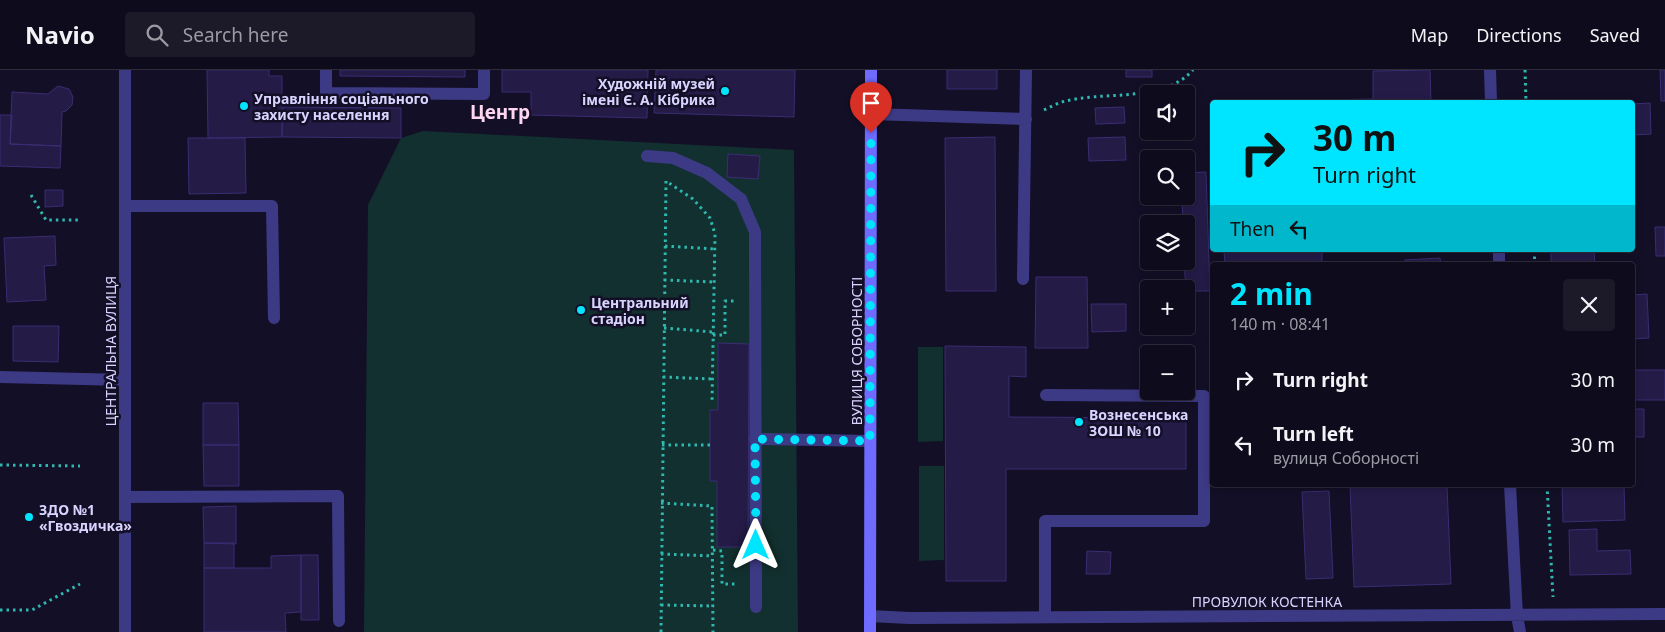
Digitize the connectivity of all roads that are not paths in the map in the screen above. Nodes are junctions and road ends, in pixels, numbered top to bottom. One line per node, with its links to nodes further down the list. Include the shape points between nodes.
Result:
1 (125, 70): 11 (street, ЦЕНТРАЛЬНА ВУЛИЦЯ)
2 (326, 70): 3 (street, via 326,93 484,94)
3 (484, 70)
4 (871, 70): 8 (main road, ВУЛИЦЯ СОБОРНОСТІ)
5 (1026, 70): 9 (street)
6 (1490, 70): 7 (street)
7 (1491, 100)
8 (871, 114): 9 (street); 18 (main road, ВУЛИЦЯ СОБОРНОСТІ)
9 (1026, 119): 12 (street)
10 (647, 156): 17 (street, via 673,158 706,173 741,198 755,232)
11 (125, 206): 13 (street, via 272,206); 15 (street, ЦЕНТРАЛЬНА ВУЛИЦЯ)
12 (1023, 278)
13 (274, 318)
14 (0, 377): 15 (street)
15 (125, 380): 20 (street, ЦЕНТРАЛЬНА ВУЛИЦЯ)
16 (1046, 395): 25 (street, via 1204,396 1204,521 1045,521)
17 (755, 439): 18 (street); 21 (street)
18 (870, 441): 23 (main road, ВУЛИЦЯ СОБОРНОСТІ)
19 (1510, 487): 24 (street)
20 (126, 497): 26 (street, via 338,496); 27 (street, ЦЕНТРАЛЬНА ВУЛИЦЯ)
21 (756, 607)
22 (1665, 614): 24 (street, ПРОВУЛОК КОСТЕНКА)
23 (870, 616): 25 (street, ПРОВУЛОК КОСТЕНКА); 28 (main road, ВУЛИЦЯ СОБОРНОСТІ)
24 (1517, 616): 25 (street, ПРОВУЛОК КОСТЕНКА); 29 (street)
25 (1045, 617)
26 (339, 620)
27 (125, 632)
28 (870, 632)
29 (1520, 632)

